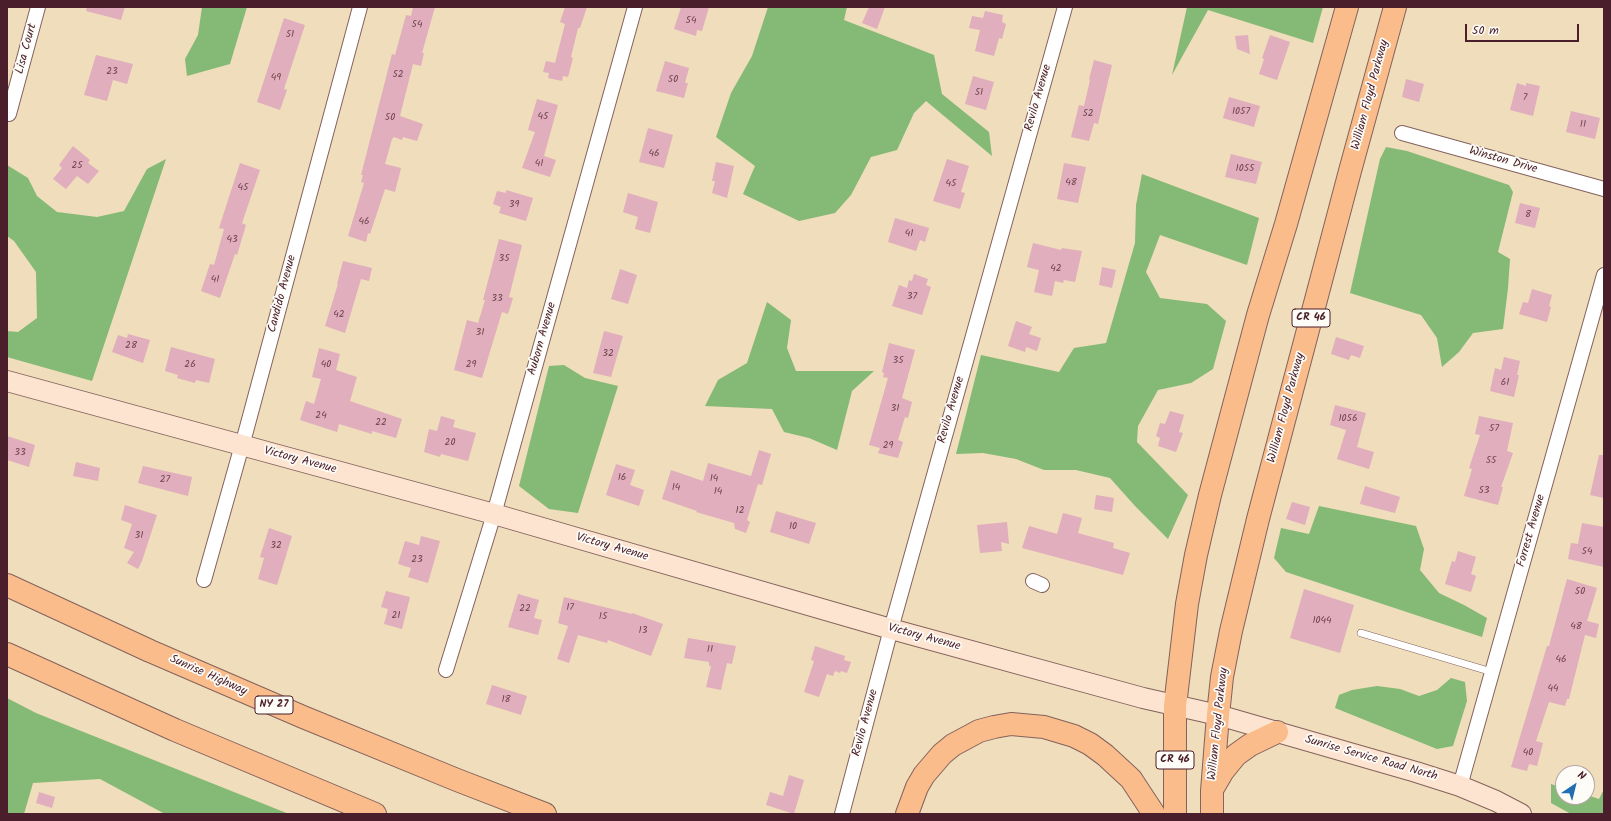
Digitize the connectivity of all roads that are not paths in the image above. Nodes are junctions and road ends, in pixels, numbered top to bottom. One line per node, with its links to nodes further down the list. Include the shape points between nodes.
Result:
1 (38, 7): 7 (street, Lisa Court)
2 (360, 7): 12 (street, Candido Avenue)
3 (635, 7): 13 (street, Auborn Avenue)
4 (1065, 7): 16 (street, Revilo Avenue)
5 (1347, 7): 21 (highway, CR 46, via 1258,314 1210,495 1187,604)
6 (1395, 7): 22 (highway, William Floyd Parkway / CR 46, via 1247,561 1229,639)
7 (9, 114)
8 (1402, 132): 9 (street, Winston Drive)
9 (1604, 189)
10 (1604, 275): 20 (street, Forrest Avenue)
11 (7, 381): 12 (street, Victory Avenue)
12 (242, 444): 13 (street, Victory Avenue); 14 (street, Candido Avenue)
13 (494, 514): 16 (street, Victory Avenue); 19 (street, Auborn Avenue)
14 (204, 580)
15 (7, 585): 27 (highway, Sunrise Highway / NY 27, via 150,651 303,717)
16 (891, 629): 21 (street, Victory Avenue); 28 (street, Revilo Avenue)
17 (1361, 633): 20 (lane)
18 (7, 654): 26 (highway, via 174,730)
19 (446, 670)
20 (1492, 672): 24 (street, Forrest Avenue)
21 (1176, 706): 22 (street, Victory Avenue); 31 (highway, CR 46)
22 (1218, 716): 23 (street, Sunrise Service Road North); 25 (highway, William Floyd Parkway / CR 46)
23 (1277, 732): 24 (street, Sunrise Service Road North); 25 (highway, via 1236,755)
24 (1460, 786): 33 (street, Sunrise Service Road North)
25 (1212, 791): 32 (highway, William Floyd Parkway / CR 46)
26 (375, 814)
27 (545, 814)
28 (842, 814)
29 (906, 814): 30 (highway, via 924,775 942,754 979,731 1011,724 1044,727 1090,744 1131,779)
30 (1154, 814)
31 (1175, 814)
32 (1212, 814)
33 (1521, 814)

